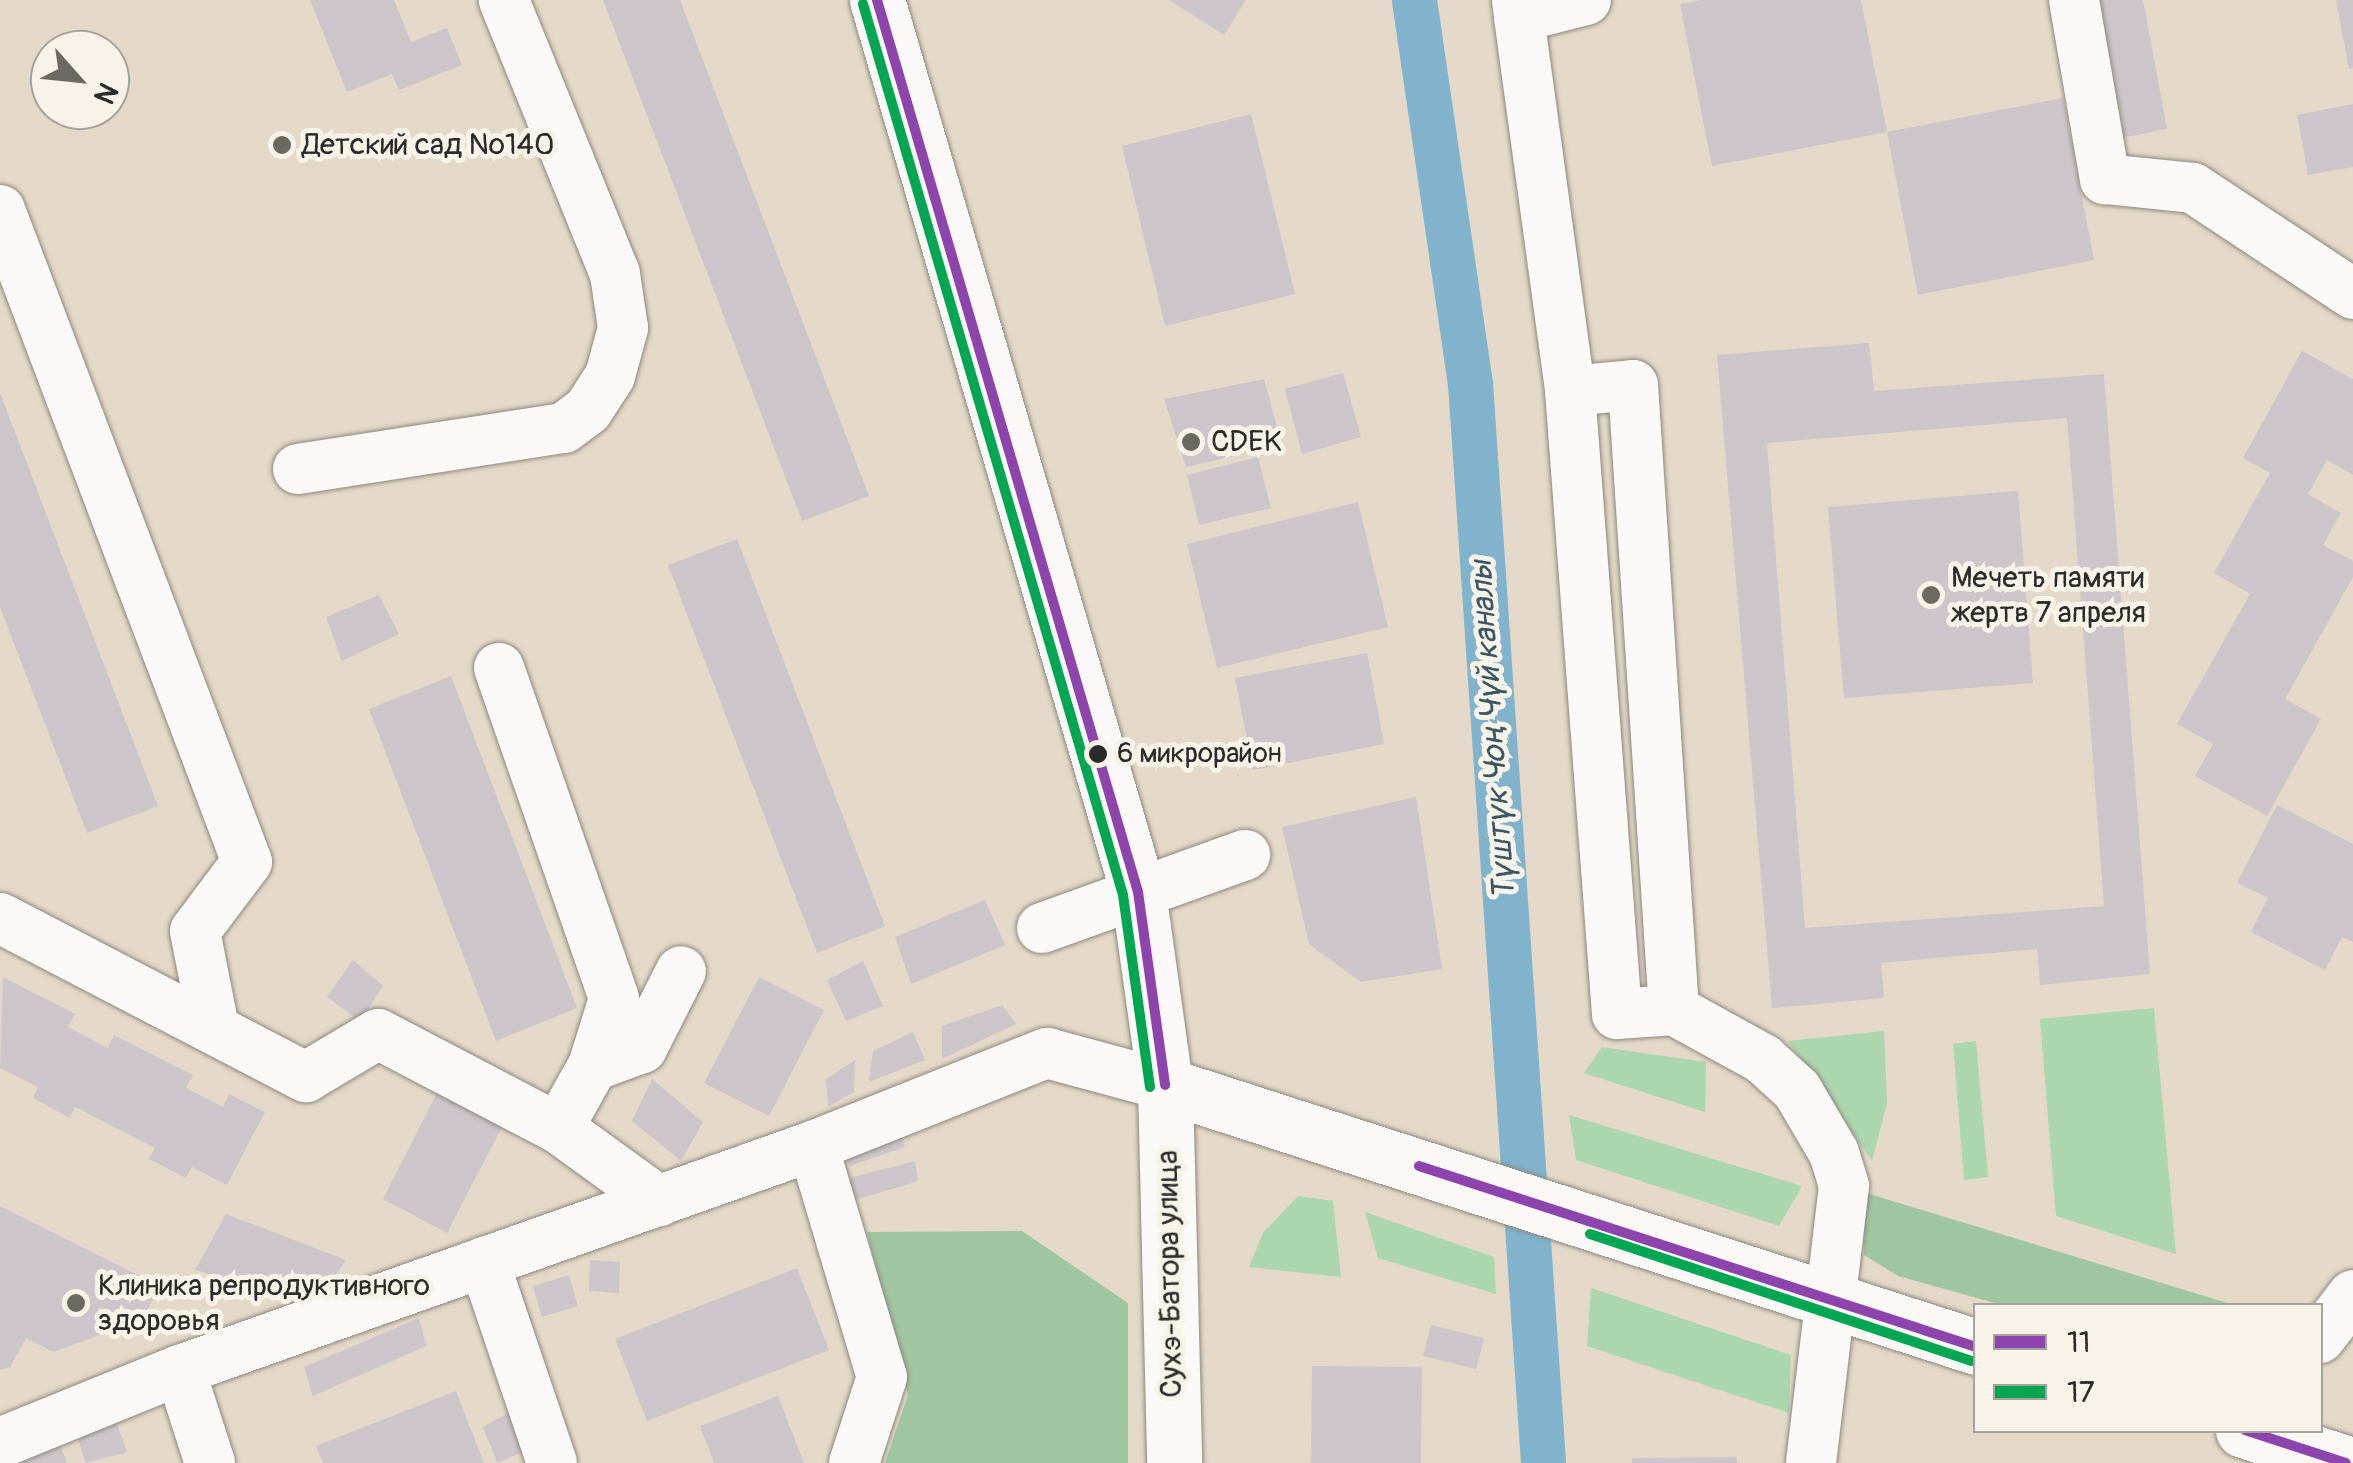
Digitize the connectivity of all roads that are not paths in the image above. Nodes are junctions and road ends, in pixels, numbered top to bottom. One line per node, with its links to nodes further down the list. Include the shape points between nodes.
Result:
1 (504, 0): 8 (street, via 615,274 623,328 610,376 588,410 564,428)
2 (877, 0): 11 (main road, Сухэ-Батора улица)
3 (1586, 0): 5 (street)
4 (2074, 0): 7 (street, via 2105,179 2192,188)
5 (1518, 8): 23 (street, via 1570,391 1633,385 1674,1010 1763,1059 1797,1090 1834,1153 1844,1186)
6 (0, 210): 15 (street, via 246,862 195,931)
7 (2353, 294)
8 (298, 469)
9 (499, 668): 16 (street, via 614,999)
10 (1244, 855): 11 (street)
11 (1138, 892): 13 (street); 17 (main road, Сухэ-Батора улица)
12 (0, 918): 15 (street)
13 (1042, 928)
14 (681, 971): 16 (street, via 642,1048)
15 (214, 1028): 18 (street, via 306,1077 378,1034)
16 (593, 1066): 18 (street)
17 (1165, 1085): 19 (street, via 1047,1053); 23 (main road); 33 (main road, Сухэ-Батора улица)
18 (558, 1128): 20 (street)
19 (813, 1146): 20 (street); 32 (street, via 882,1377)
20 (659, 1200): 21 (street)
21 (484, 1262): 26 (street); 31 (street)
22 (2353, 1295): 24 (street)
23 (1833, 1302): 25 (main road); 34 (street)
24 (2323, 1334)
25 (1973, 1346)
26 (180, 1370): 28 (street); 30 (street)
27 (2254, 1433): 29 (main road)
28 (0, 1442)
29 (2350, 1462)
30 (210, 1463)
31 (552, 1463)
32 (854, 1463)
33 (1174, 1463)
34 (1811, 1463)

